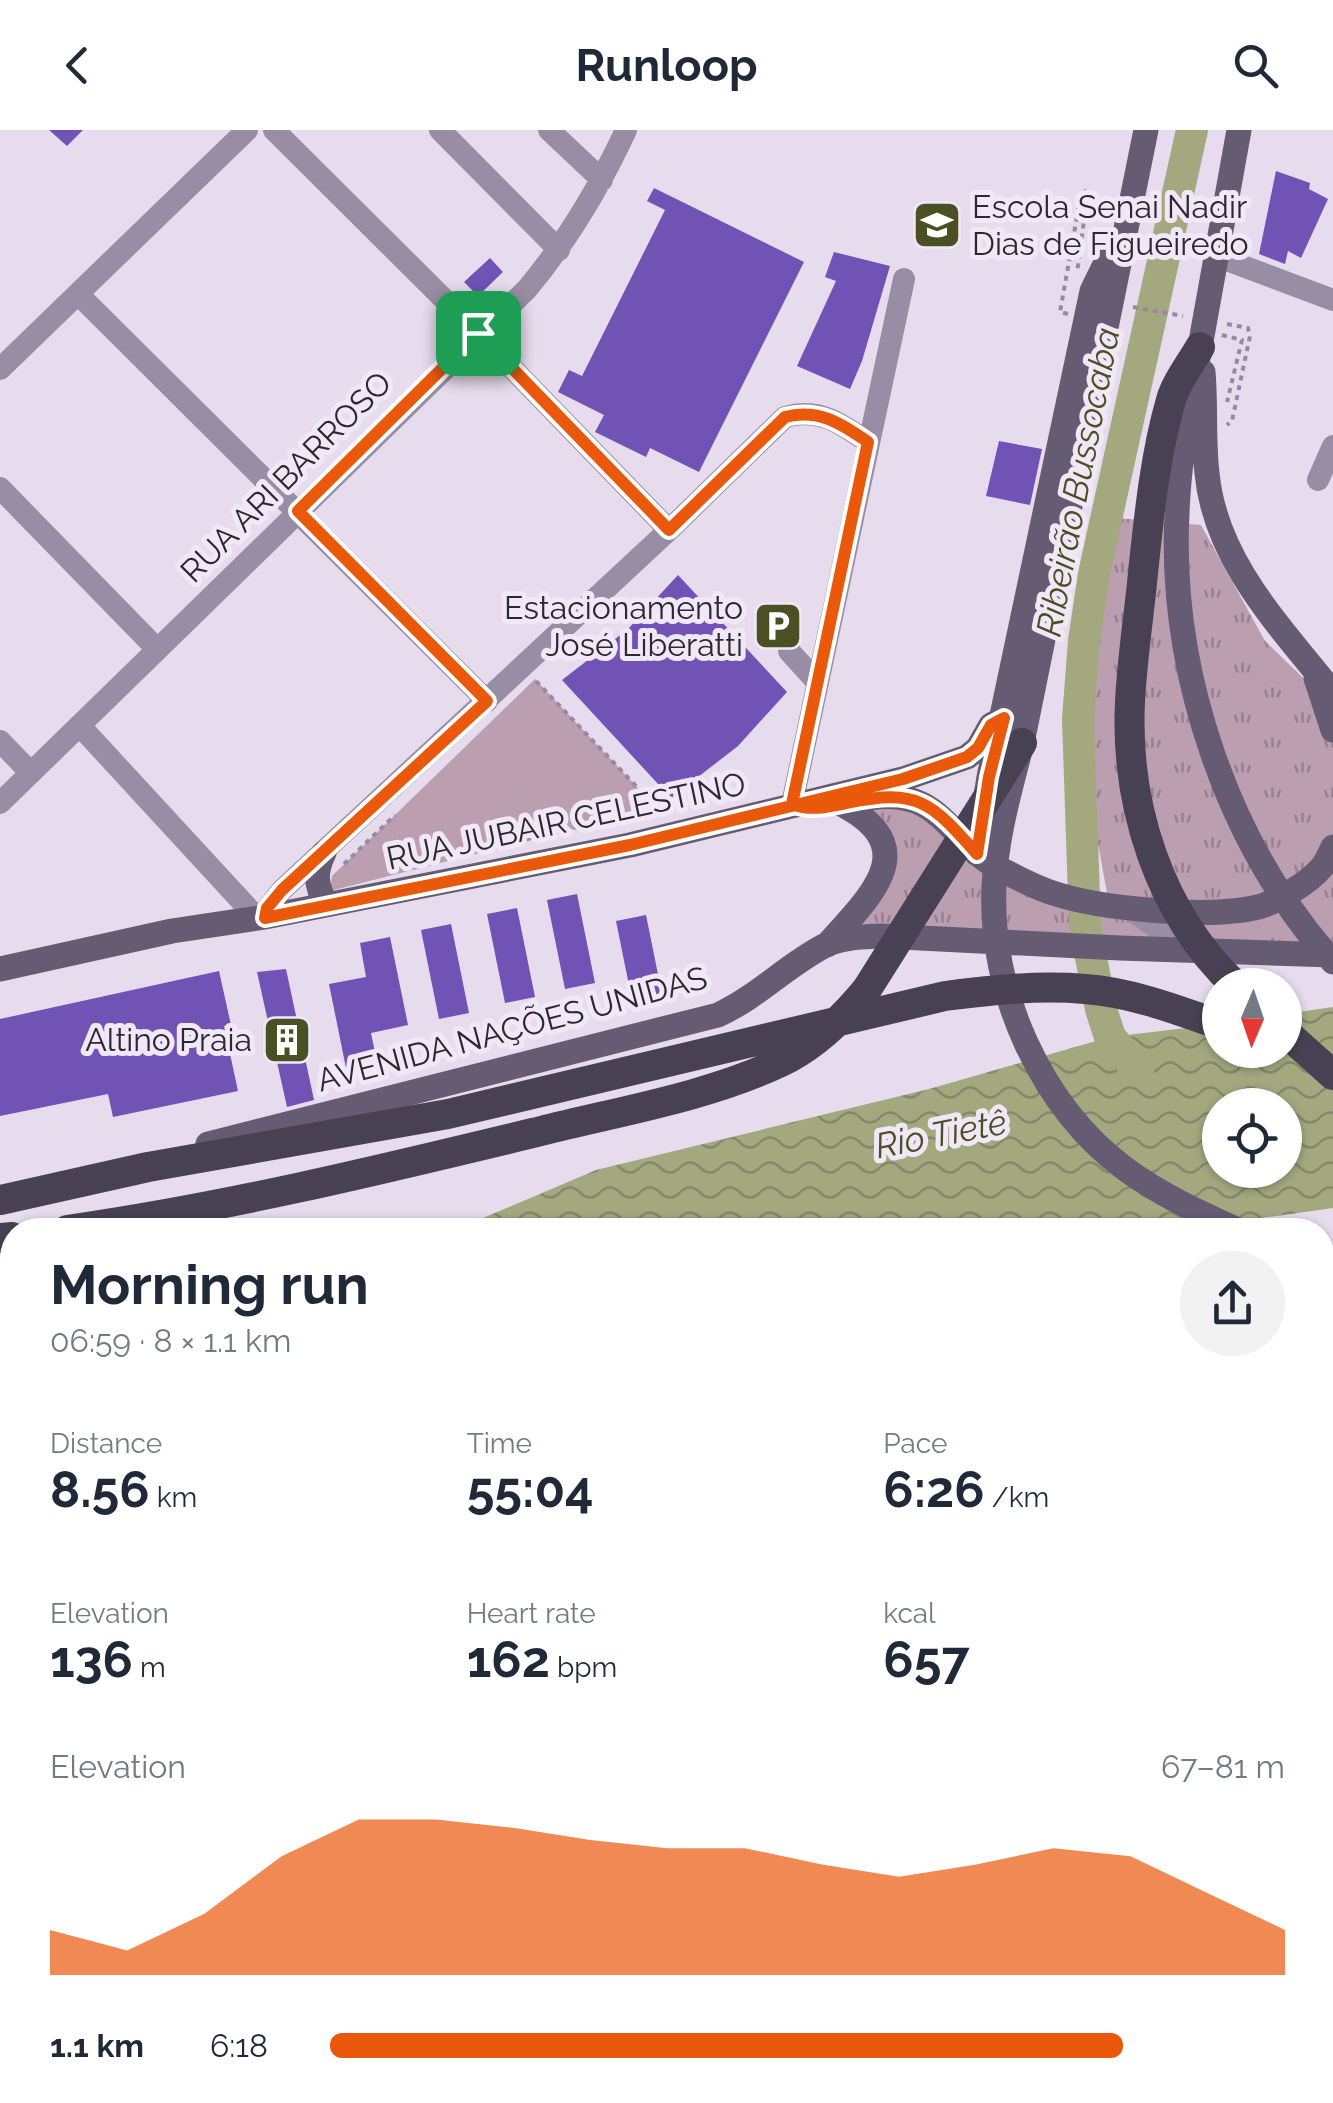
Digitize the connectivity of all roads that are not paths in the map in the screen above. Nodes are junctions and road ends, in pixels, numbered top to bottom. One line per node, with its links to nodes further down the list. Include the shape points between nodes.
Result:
1 (247, 130): 13 (street)
2 (274, 130): 16 (street)
3 (440, 130): 10 (street)
4 (549, 130): 8 (street)
5 (626, 130): 8 (street, RUA ARI BARROSO)
6 (1146, 130): 9 (main road)
7 (1239, 130): 11 (main road)
8 (602, 180): 10 (street, RUA ARI BARROSO)
9 (1127, 223): 30 (main road, via 1101,268 1086,317); 34 (main road)
10 (559, 250): 16 (street, RUA ARI BARROSO)
11 (1216, 256): 14 (street); 15 (main road)
12 (904, 279): 18 (street)
13 (78, 294): 17 (street); 22 (street)
14 (1333, 300)
15 (1197, 332): 26 (main road, via 1206,474 1223,536 1260,601); 49 (main road, via 1176,515 1192,676 1242,822 1286,902); 51 (highway, via 1171,397 1153,494 1130,704 1134,777 1148,844 1168,896)
16 (478, 333): 22 (street, RUA ARI BARROSO); 23 (street)
17 (0, 369)
18 (868, 442): 23 (street, via 826,416 785,417); 27 (street)
19 (1333, 446): 20 (street)
20 (1318, 480)
21 (0, 488): 24 (street)
22 (298, 511): 24 (street, RUA ARI BARROSO); 29 (street)
23 (669, 530): 29 (street)
24 (157, 649): 31 (street, RUA ARI BARROSO)
25 (789, 651): 27 (street)
26 (1313, 668): 28 (main road); 32 (main road)
27 (818, 683): 37 (street)
28 (1333, 693)
29 (487, 701): 41 (street)
30 (1004, 718): 37 (main road, via 955,763); 40 (main road)
31 (81, 727): 35 (street, RUA ARI BARROSO); 44 (street)
32 (1333, 730)
33 (0, 741): 35 (street)
34 (1022, 744): 45 (main road, via 1000,830); 58 (highway, via 867,989 797,1053 748,1076 669,1099 298,1190)
35 (31, 772): 36 (street, RUA ARI BARROSO)
36 (0, 803)
37 (792, 804): 38 (main road, via 808,810); 42 (main road, RUA JUBAIR CELESTINO, via 630,845)
38 (841, 804): 40 (main road, via 884,796 929,805); 46 (main road, via 871,824 886,860 883,876)
39 (1333, 846): 43 (main road, via 1322,868 1261,906 1212,912)
40 (977, 854): 43 (main road, via 1054,894)
41 (328, 864): 42 (main road, via 316,870); 44 (street, via 282,890)
42 (326, 905): 44 (main road, RUA JUBAIR CELESTINO)
43 (1118, 905): 47 (street)
44 (261, 918): 50 (main road, RUA JUBAIR CELESTINO)
45 (997, 941): 46 (main road, AVENIDA NAÇÕES UNIDAS, via 881,936); 47 (main road, AVENIDA NAÇÕES UNIDAS); 59 (main road, via 1029,1050 1063,1103 1121,1166)
46 (827, 945): 56 (main road, AVENIDA NAÇÕES UNIDAS, via 718,1014 230,1138)
47 (1190, 951): 48 (main road, AVENIDA NAÇÕES UNIDAS)
48 (1333, 955)
49 (1333, 962)
50 (0, 968)
51 (1220, 968)
52 (1202, 1020): 56 (highway, via 1117,994 1053,988 945,996 448,1114)
53 (1302, 1047): 55 (highway)
54 (1302, 1059): 55 (highway)
55 (1330, 1073)
56 (148, 1167): 57 (highway, AVENIDA NAÇÕES UNIDAS)
57 (0, 1200)
58 (153, 1218)
59 (1212, 1218)

